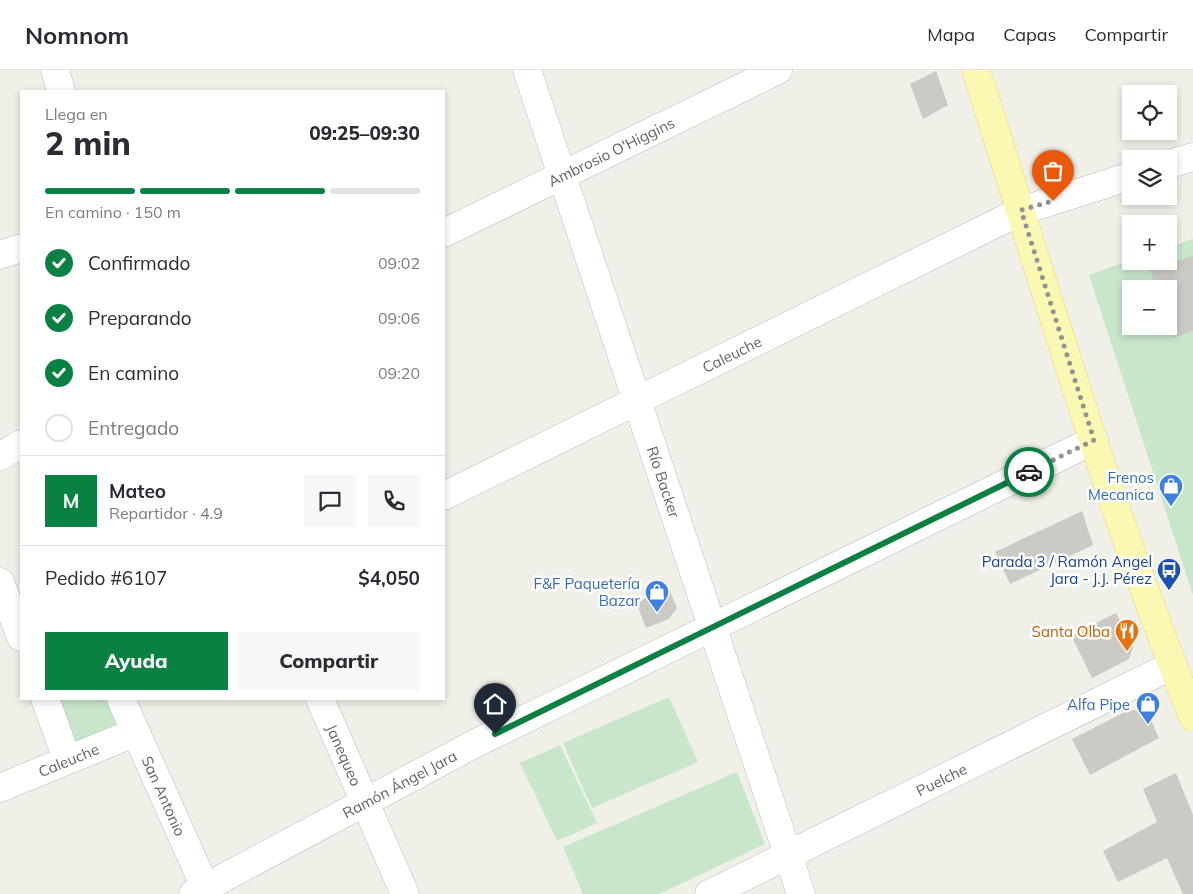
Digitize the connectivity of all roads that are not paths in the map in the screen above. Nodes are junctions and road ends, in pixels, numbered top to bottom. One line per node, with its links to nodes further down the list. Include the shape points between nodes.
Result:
1 (55, 70): 5 (street)
2 (527, 70): 8 (street, Río Backer)
3 (778, 70): 8 (street, Ambrosio O'Higgins)
4 (976, 70): 10 (main road)
5 (61, 90)
6 (1193, 157): 7 (street)
7 (1177, 162)
8 (562, 175): 11 (street, Ambrosio O'Higgins); 14 (street, Río Backer)
9 (1122, 179): 10 (street, Caleuche)
10 (1021, 210): 14 (street, Caleuche); 15 (main road)
11 (445, 233)
12 (20, 248): 13 (street)
13 (0, 255)
14 (637, 400): 18 (street, Caleuche); 20 (street, Río Backer)
15 (1094, 440): 20 (street, Ramón Ángel Jara); 22 (main road)
16 (20, 445): 17 (street)
17 (0, 456)
18 (445, 496)
19 (0, 582): 21 (street)
20 (712, 627): 30 (street, Ramón Ángel Jara); 31 (street, Río Backer)
21 (20, 634)
22 (1173, 666): 26 (main road); 31 (street, Puelche)
23 (45, 700): 28 (street)
24 (121, 700): 27 (street, San Antonio)
25 (320, 700): 30 (street, Janequeo)
26 (1193, 717)
27 (136, 732): 28 (street, Caleuche); 32 (street, San Antonio)
28 (67, 759): 29 (street, Caleuche)
29 (0, 788)
30 (364, 801): 32 (street, Ramón Ángel Jara); 33 (street, Janequeo)
31 (788, 855): 34 (street, Puelche); 35 (street, Río Backer)
32 (202, 892)
33 (405, 894)
34 (709, 894)
35 (801, 894)

